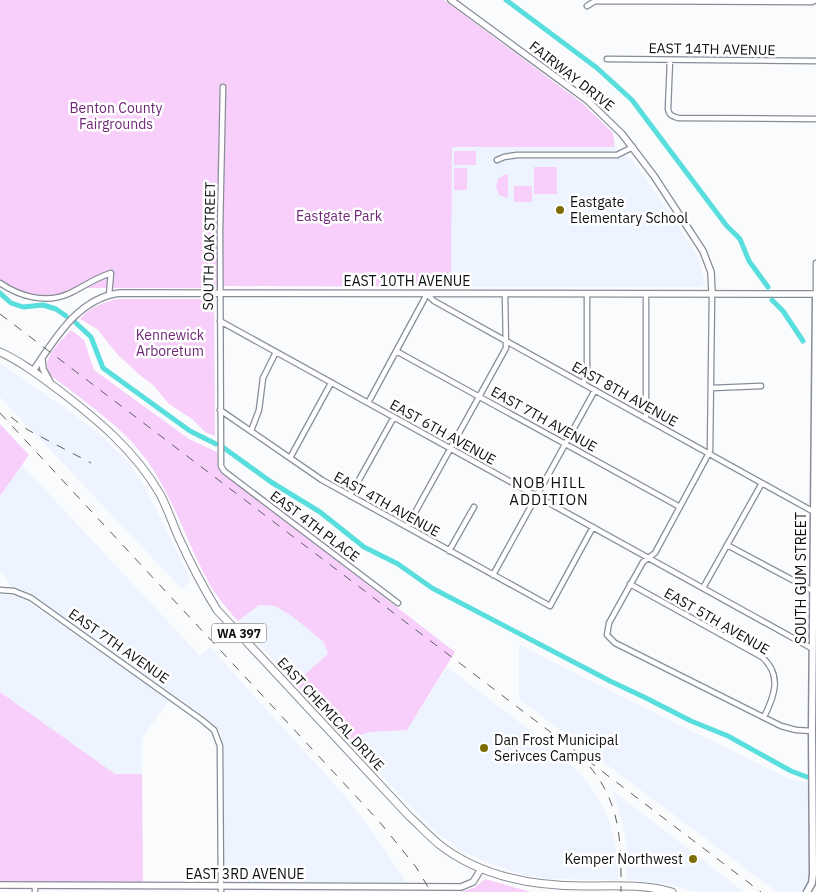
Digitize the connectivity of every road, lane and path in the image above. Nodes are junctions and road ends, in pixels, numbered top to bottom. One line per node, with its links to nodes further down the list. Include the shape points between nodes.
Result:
1 (451, 0): 9 (street, FAIRWAY DRIVE, via 587,100)
2 (816, 0): 3 (street)
3 (590, 3)
4 (607, 59): 5 (street, EAST 14TH AVENUE)
5 (670, 60): 6 (street, EAST 14TH AVENUE); 8 (street, via 670,115 678,118)
6 (816, 61)
7 (224, 87): 13 (street, SOUTH OAK STREET)
8 (816, 119)
9 (632, 147): 10 (street, via 617,155 517,155); 18 (street, FAIRWAY DRIVE, via 702,251 711,272)
10 (497, 160)
11 (816, 263): 19 (street, SOUTH GUM STREET)
12 (0, 282): 20 (street, via 21,294 51,298 66,295 93,279 111,273)
13 (220, 294): 14 (street, EAST 10TH AVENUE); 20 (street, EAST 10TH AVENUE); 21 (street, SOUTH OAK STREET)
14 (428, 294): 15 (street, EAST 10TH AVENUE); 22 (street, EAST 8TH AVENUE, via 434,301); 23 (street)
15 (505, 294): 16 (street, EAST 10TH AVENUE); 22 (street)
16 (587, 294): 17 (street, EAST 10TH AVENUE); 29 (street, via 587,373)
17 (646, 294): 18 (street, EAST 10TH AVENUE); 38 (street)
18 (712, 294): 19 (street, EAST 10TH AVENUE); 32 (street)
19 (816, 294): 41 (main road, SOUTH GUM STREET)
20 (109, 295): 26 (street, EAST 10TH AVENUE, via 77,314)
21 (220, 321): 25 (street, EAST 6TH AVENUE); 36 (street, SOUTH OAK STREET)
22 (507, 342): 29 (street, EAST 8TH AVENUE); 34 (street)
23 (396, 351): 34 (street, EAST 7TH AVENUE); 35 (street)
24 (0, 352): 27 (main road, EAST CHEMICAL DRIVE / WA 397)
25 (276, 352): 28 (street, EAST 6TH AVENUE); 39 (street, via 263,378 259,410)
26 (43, 356): 27 (street, EAST 10TH AVENUE); 30 (street, via 46,378)
27 (33, 371): 30 (main road, EAST CHEMICAL DRIVE / WA 397)
28 (331, 383): 35 (street, EAST 6TH AVENUE); 44 (street)
29 (583, 384): 33 (street, EAST 8TH AVENUE)
30 (53, 386): 67 (main road, EAST CHEMICAL DRIVE / WA 397, via 119,439 141,465 161,495 199,581 217,610 409,816 440,845)
31 (761, 386): 32 (street)
32 (712, 388): 43 (street)
33 (595, 390): 38 (street, EAST 8TH AVENUE); 40 (street)
34 (480, 397): 40 (street, EAST 7TH AVENUE); 42 (street)
35 (368, 403): 37 (street, EAST 6TH AVENUE)
36 (220, 410): 39 (street, EAST 4TH AVENUE); 45 (street, SOUTH OAK STREET)
37 (394, 417): 42 (street, EAST 6TH AVENUE); 47 (street)
38 (646, 418): 43 (street, EAST 8TH AVENUE)
39 (251, 431): 44 (street, EAST 4TH AVENUE)
40 (565, 444): 48 (street); 50 (street, EAST 7TH AVENUE)
41 (815, 444): 51 (main road, SOUTH GUM STREET)
42 (451, 449): 48 (street, EAST 6TH AVENUE); 52 (street)
43 (709, 454): 46 (street, EAST 8TH AVENUE); 50 (street)
44 (290, 458): 47 (street, EAST 4TH AVENUE)
45 (220, 466): 62 (street, EAST 4TH PLACE)
46 (762, 483): 51 (street, EAST 8TH AVENUE); 54 (street)
47 (350, 496): 52 (street, EAST 4TH AVENUE)
48 (536, 496): 53 (street, EAST 6TH AVENUE); 57 (street)
49 (474, 507): 55 (street)
50 (680, 507): 56 (street)
51 (814, 512): 61 (main road, SOUTH GUM STREET)
52 (407, 527): 55 (street, EAST 4TH AVENUE)
53 (593, 527): 56 (street, EAST 6TH AVENUE); 57 (street, EAST 4TH AVENUE, via 550,606)
54 (727, 545): 59 (street); 61 (street)
55 (449, 551): 57 (street, EAST 4TH AVENUE)
56 (648, 558): 58 (street); 59 (street, EAST 6TH AVENUE)
57 (493, 575)
58 (630, 584): 65 (street, EAST 5TH AVENUE, via 762,657 773,671 774,687); 65 (street, via 609,623 607,635 615,643)
59 (704, 588): 63 (street, EAST 6TH AVENUE)
60 (0, 590): 71 (street, EAST 7TH AVENUE, via 14,591 31,598 208,724 217,735 220,746)
61 (815, 592): 63 (main road, SOUTH GUM STREET)
62 (398, 603)
63 (813, 648): 64 (main road, SOUTH GUM STREET)
64 (814, 690): 66 (main road, SOUTH GUM STREET)
65 (764, 717): 66 (street, via 788,728)
66 (812, 730): 69 (main road, SOUTH GUM STREET)
67 (481, 869): 72 (street, EAST 3RD AVENUE, via 473,882 461,887); 73 (main road, EAST CHEMICAL DRIVE / WA 397, via 546,885 641,886)
68 (0, 885): 70 (street, EAST 3RD AVENUE)
69 (811, 888)
70 (35, 889): 71 (street, EAST 3RD AVENUE)
71 (221, 889): 72 (street, EAST 3RD AVENUE)
72 (293, 889)
73 (672, 892)

